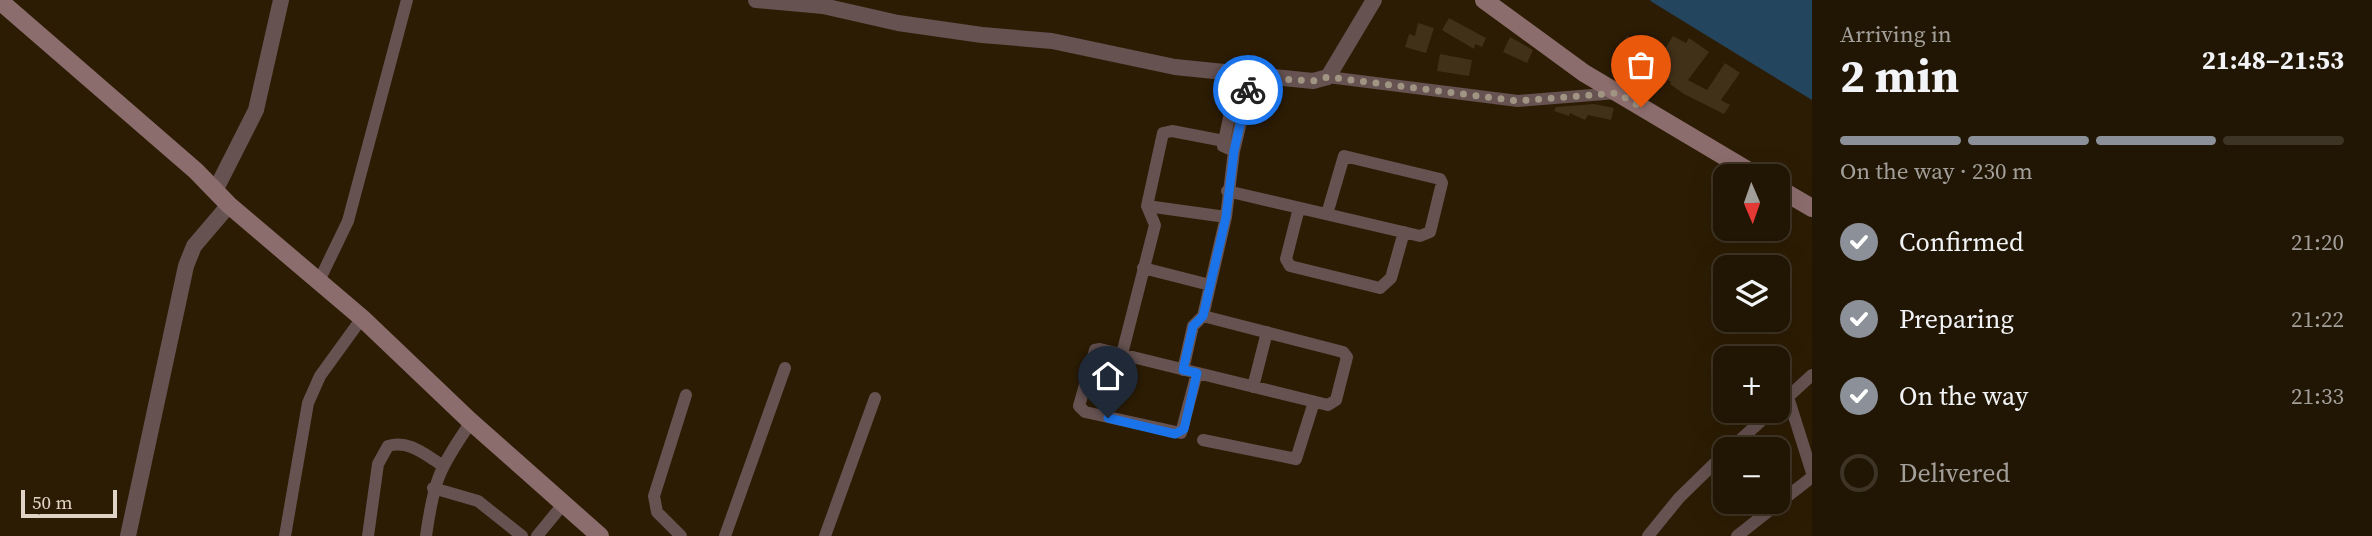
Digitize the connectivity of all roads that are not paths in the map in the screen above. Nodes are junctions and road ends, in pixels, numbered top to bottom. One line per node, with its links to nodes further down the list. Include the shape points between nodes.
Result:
1 (281, 0): 13 (street, via 256,110)
2 (407, 0): 24 (street, via 348,221)
3 (756, 0): 7 (street, via 823,6 982,35 1052,41 1175,67)
4 (1374, 0): 8 (street)
5 (1484, 0): 9 (main road)
6 (0, 1): 13 (main road)
7 (1245, 76): 8 (street, via 1313,81); 10 (street); 11 (street)
8 (1328, 77): 9 (street, via 1518,101)
9 (1617, 93): 12 (main road)
10 (1224, 141): 11 (street, via 1224,149); 17 (street, via 1163,133)
11 (1234, 151): 14 (street)
12 (1737, 164)
13 (215, 191): 16 (main road)
14 (1227, 191): 18 (street); 21 (street)
15 (1790, 195): 19 (main road)
16 (229, 205): 24 (main road); 49 (street, via 194,246 186,266)
17 (1147, 206): 21 (street); 23 (street, via 1154,225)
18 (1299, 208): 20 (street); 22 (street, via 1286,260 1290,266 1380,288 1391,278)
19 (1812, 208)
20 (1327, 214): 22 (street); 22 (street, via 1344,156 1440,179 1430,232 1420,236)
21 (1226, 217): 25 (street)
22 (1404, 232)
23 (1143, 268): 25 (street); 29 (street)
24 (319, 281): 27 (main road)
25 (1210, 285): 26 (street)
26 (1203, 316): 28 (street); 31 (street, via 1193,326)
27 (362, 318): 40 (main road); 50 (street, via 320,376 308,402)
28 (1267, 332): 34 (street); 38 (street, via 1346,354 1333,404)
29 (1122, 355): 31 (street); 32 (street, via 1100,349 1093,353 1079,405 1082,411 1181,433)
30 (785, 368): 57 (street)
31 (1183, 370): 32 (street)
32 (1197, 373): 34 (street)
33 (1812, 375): 36 (street)
34 (1253, 387): 38 (street)
35 (686, 395): 56 (street, via 654,496 657,512)
36 (1790, 395)
37 (875, 398): 58 (street)
38 (1314, 402): 43 (street, via 1296,458)
39 (1790, 419): 46 (street)
40 (471, 422): 45 (street); 48 (main road)
41 (1758, 423): 42 (street)
42 (1743, 437)
43 (1203, 440)
44 (1713, 464): 59 (street)
45 (442, 465): 47 (street); 51 (street, via 411,446 388,446 378,464)
46 (1812, 475): 60 (street)
47 (433, 488): 52 (street); 53 (street, via 478,502)
48 (565, 502): 54 (street); 55 (main road)
49 (128, 536)
50 (285, 536)
51 (368, 536)
52 (426, 536)
53 (522, 536)
54 (537, 536)
55 (600, 536)
56 (681, 536)
57 (725, 536)
58 (825, 536)
59 (1648, 536)
60 (1737, 536)

